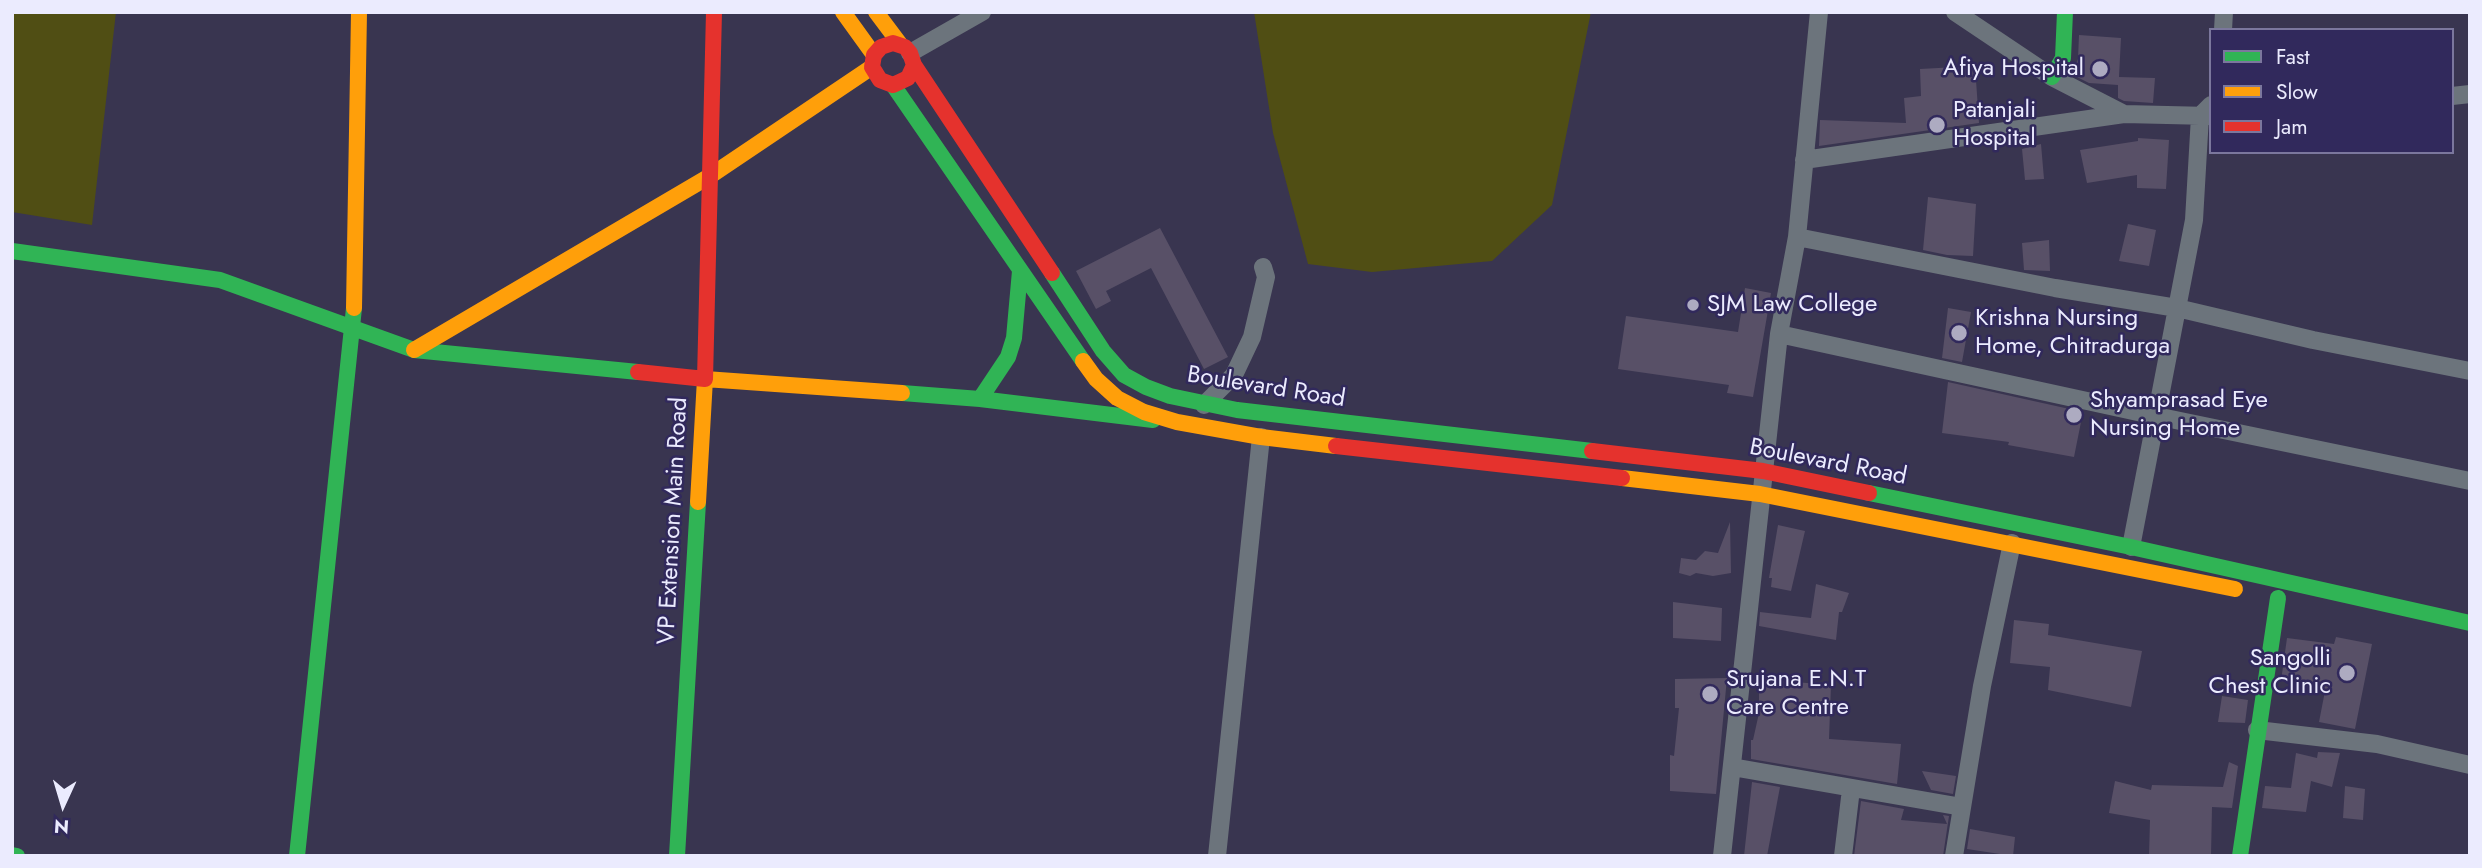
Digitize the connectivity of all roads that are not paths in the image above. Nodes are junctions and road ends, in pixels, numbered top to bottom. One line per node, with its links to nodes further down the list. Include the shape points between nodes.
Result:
1 (359, 12): 22 (main road)
2 (714, 12): 16 (main road)
3 (843, 12): 10 (main road)
4 (876, 12): 9 (main road, Boulevard Road)
5 (982, 12): 9 (street)
6 (1819, 12): 15 (street)
7 (1955, 12): 11 (street)
8 (2065, 12): 11 (main road, via 2063,58)
9 (908, 54): 10 (main road, via 893,43 881,47); 12 (main road, via 908,78); 28 (main road, Boulevard Road, via 1103,351 1124,375 1146,387)
10 (873, 61): 12 (main road, via 880,80); 16 (main road)
11 (2052, 77): 14 (street)
12 (894, 85): 20 (main road)
13 (2207, 112): 14 (street); 21 (street)
14 (2124, 114): 15 (street)
15 (1804, 160): 17 (street)
16 (710, 176): 24 (main road); 26 (main road)
17 (1797, 237): 21 (street); 23 (street)
18 (12, 251): 22 (main road, via 220,280)
19 (1263, 267): 28 (street, via 1266,277 1252,337 1234,375)
20 (1020, 271): 27 (main road, via 1014,338 1008,357); 30 (main road, via 1096,379 1117,398)
21 (2177, 309): 25 (street); 29 (street)
22 (355, 327): 24 (main road); 44 (main road)
23 (1779, 334): 29 (street); 33 (street)
24 (414, 351): 26 (main road)
25 (2470, 371)
26 (705, 379): 27 (main road, VP Extension Main Road); 45 (main road, VP Extension Main Road)
27 (980, 400): 30 (main road, VP Extension Main Road)
28 (1205, 405): 31 (main road); 33 (main road, Boulevard Road)
29 (2157, 416): 34 (street); 37 (street)
30 (1177, 422): 31 (main road, Boulevard Road)
31 (1194, 426): 32 (main road, Boulevard Road)
32 (1261, 437): 35 (main road, Boulevard Road); 46 (street)
33 (1763, 471): 35 (street); 37 (main road, Boulevard Road)
34 (2470, 481)
35 (1760, 494): 36 (main road, Boulevard Road); 41 (street)
36 (2012, 543): 39 (main road, Boulevard Road, via 2271,597); 43 (street)
37 (2130, 547): 38 (main road, Boulevard Road)
38 (2470, 623)
39 (2258, 730): 40 (street, via 2377,744); 50 (main road)
40 (2470, 765)
41 (1732, 767): 42 (street); 47 (street)
42 (1851, 789): 43 (street); 48 (street)
43 (1962, 807): 49 (street)
44 (297, 856)
45 (677, 856)
46 (1217, 856)
47 (1722, 856)
48 (1843, 856)
49 (1954, 856)
50 (2240, 856)

